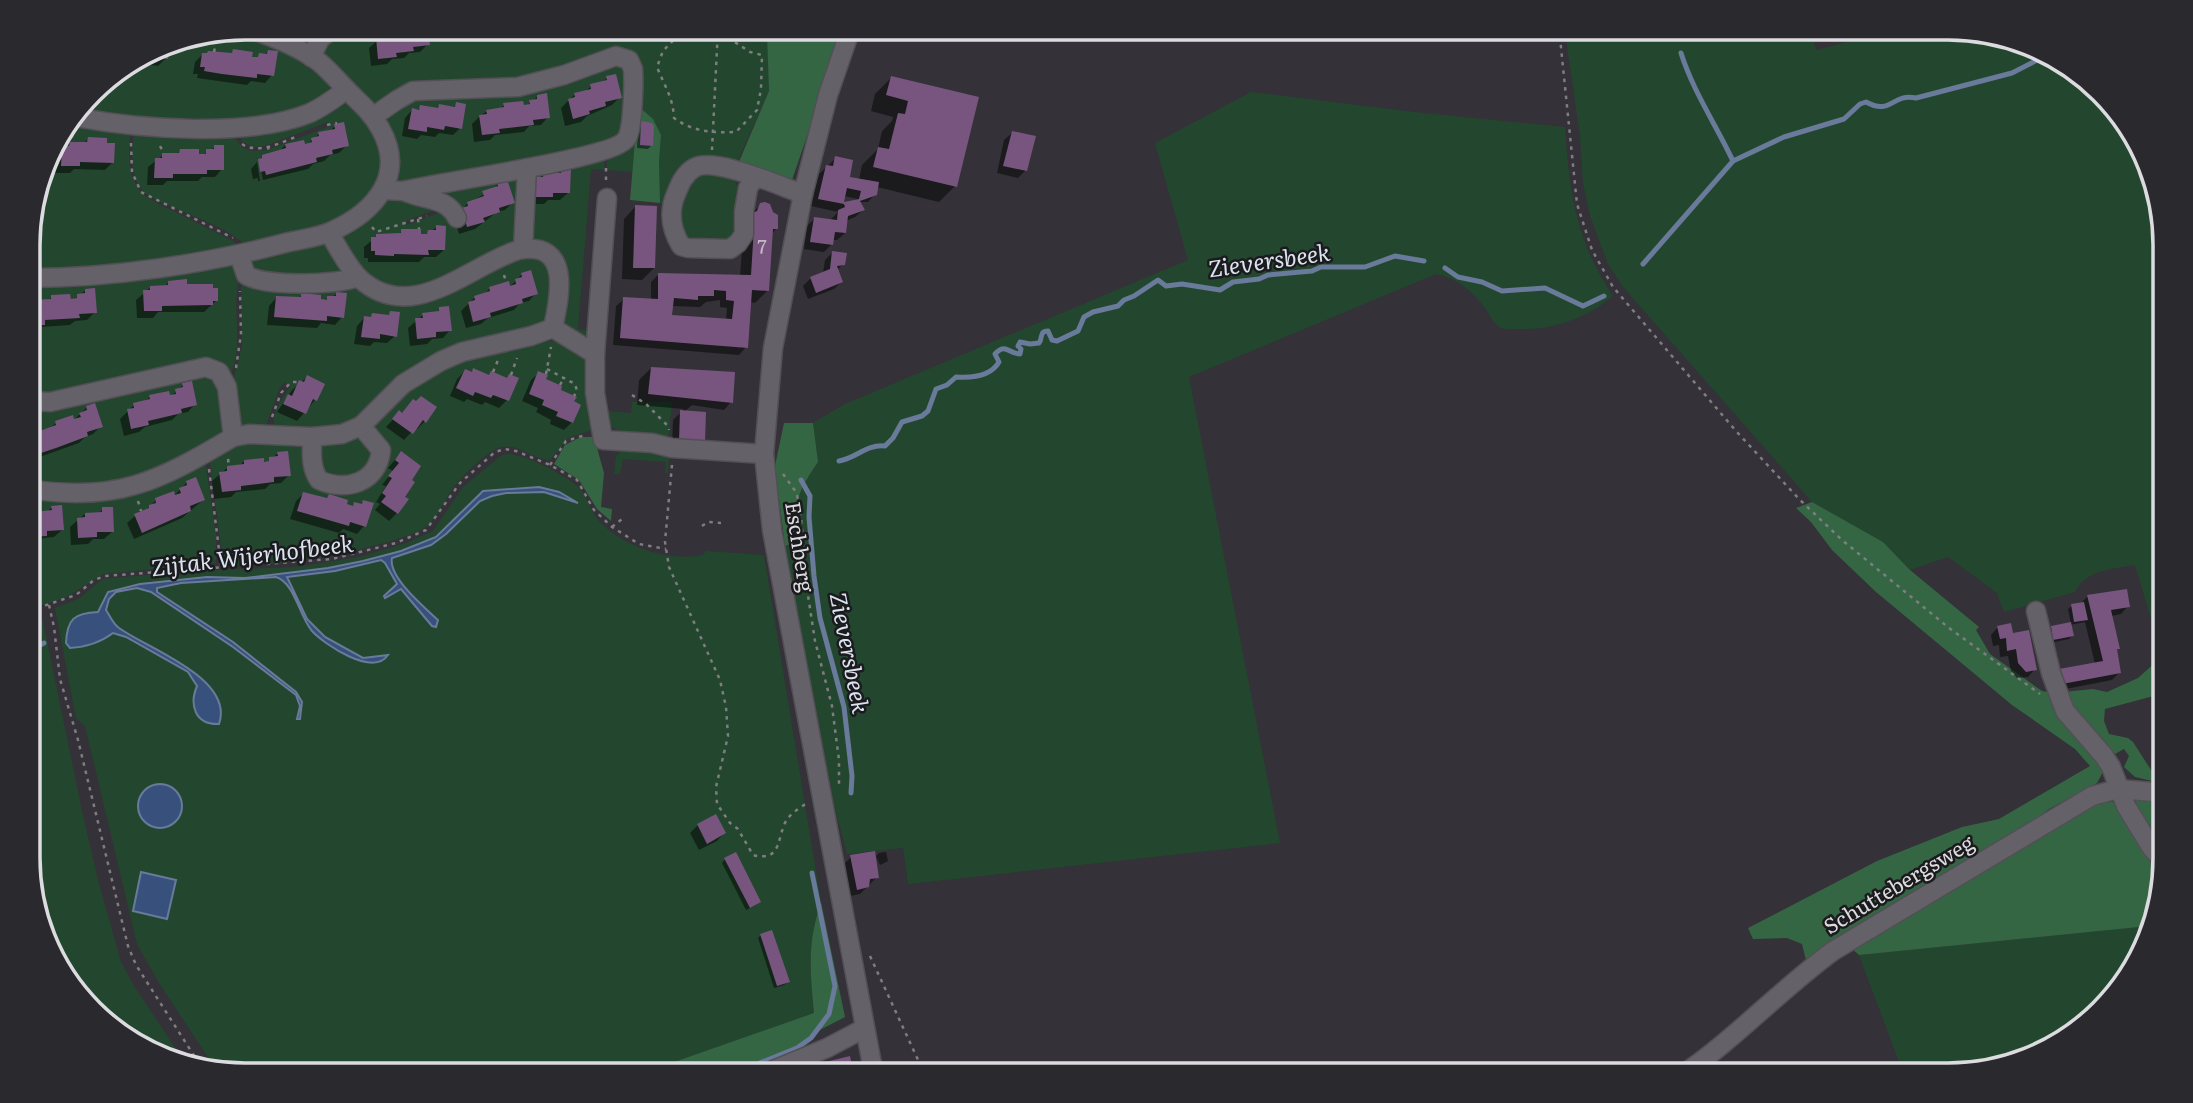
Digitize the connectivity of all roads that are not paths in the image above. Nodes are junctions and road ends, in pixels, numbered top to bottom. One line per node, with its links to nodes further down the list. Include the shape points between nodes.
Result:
1 (280, 40): 4 (street)
2 (320, 40): 4 (street)
3 (847, 40): 12 (street, Eschberg)
4 (311, 57): 5 (street)
5 (346, 90): 6 (street); 7 (street, via 311,113 269,124 206,128)
6 (374, 116): 8 (street, via 413,91 518,87 620,56 629,60 633,69 628,136 620,145); 10 (street, via 389,151)
7 (84, 118)
8 (527, 168): 11 (street); 16 (street)
9 (755, 177): 9 (street, via 710,163 685,175 672,205 672,224 681,246 730,249 738,243 744,234 748,188); 12 (street)
10 (384, 190): 11 (street); 15 (street, via 367,209)
11 (403, 191): 14 (street, via 442,201)
12 (803, 194): 26 (street, Eschberg, via 773,348)
13 (607, 198): 21 (street)
14 (457, 218)
15 (329, 233): 17 (street); 19 (street)
16 (523, 249): 19 (street, via 420,296 383,292); 20 (street, via 546,253 559,272 561,292)
17 (243, 254): 18 (street, via 97,275); 19 (street, via 246,275 260,280 320,284)
18 (41, 277)
19 (358, 277)
20 (551, 329): 21 (street); 23 (street, via 441,360 403,384)
21 (595, 354): 26 (street, via 595,393 603,440)
22 (41, 402): 24 (street, via 198,368 212,369 227,387)
23 (361, 426): 25 (street); 25 (street, via 382,450 377,467 363,482 319,480)
24 (233, 438): 25 (street, via 249,434); 27 (street, via 134,487 80,495)
25 (312, 438)
26 (764, 454): 32 (street, Eschberg, via 772,530 830,793)
27 (41, 490)
28 (2036, 611): 29 (street, via 2064,712 2104,756)
29 (2118, 789): 30 (street, Schuttebergsweg); 31 (street); 33 (street, Schuttebergsweg, via 2092,796 2065,811 1833,951)
30 (2153, 792)
31 (2153, 847)
32 (865, 1028): 34 (street); 35 (street, Eschberg)
33 (1700, 1062)
34 (791, 1063)
35 (872, 1063)

